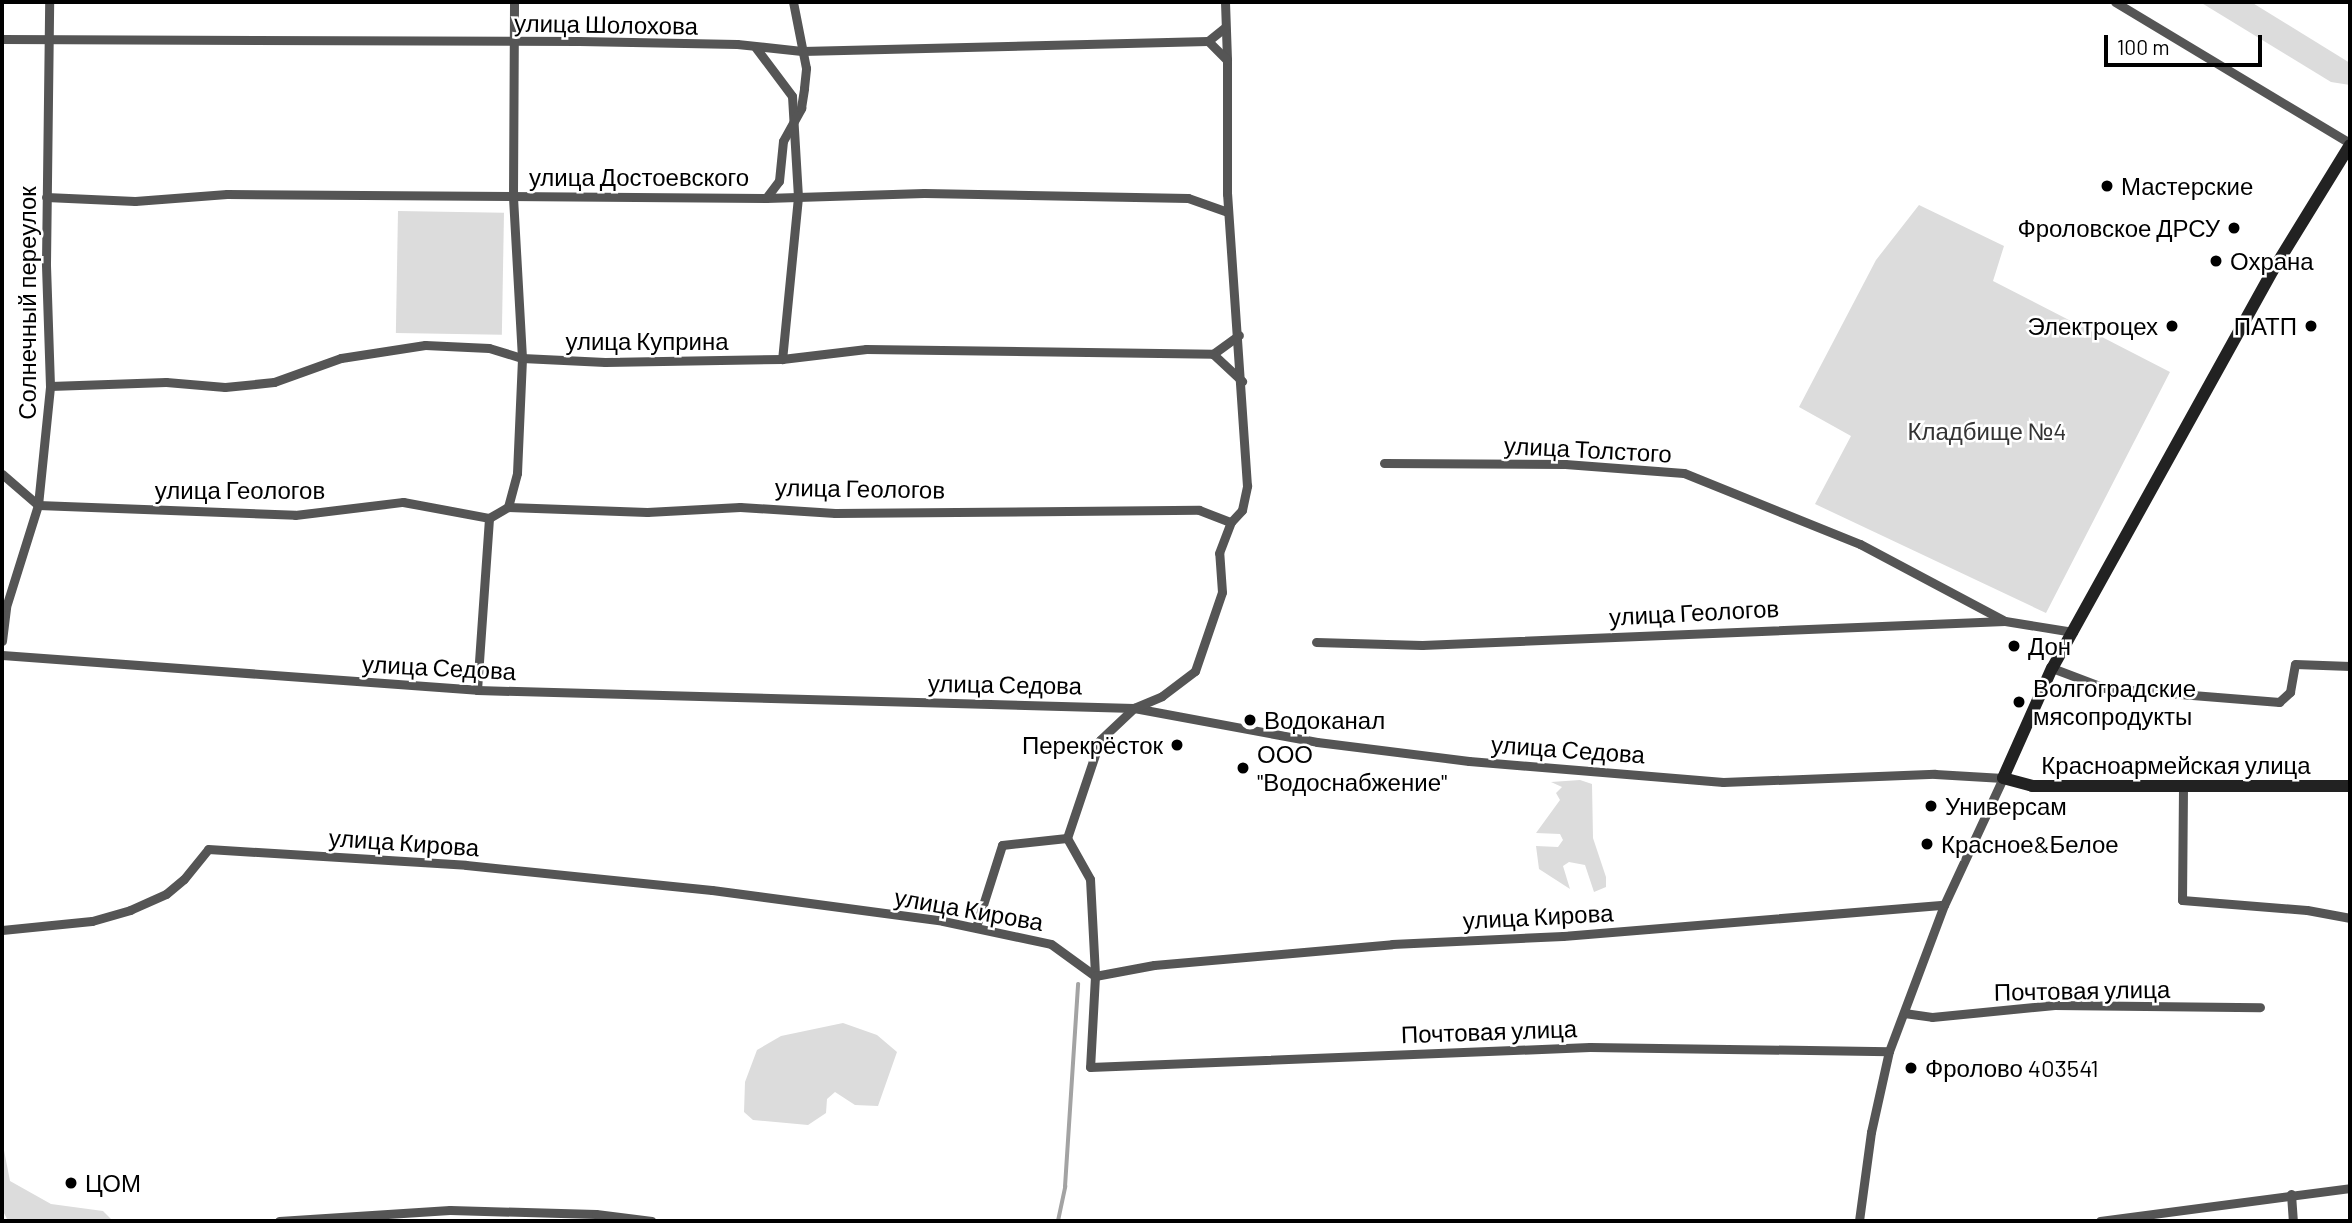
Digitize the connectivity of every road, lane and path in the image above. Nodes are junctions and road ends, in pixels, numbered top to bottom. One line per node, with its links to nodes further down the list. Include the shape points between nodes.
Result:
1 (49, 2): 8 (street, Солнечный переулок)
2 (514, 2): 10 (street)
3 (793, 2): 12 (street)
4 (1225, 2): 6 (street)
5 (2115, 2): 15 (street)
6 (1225, 27): 9 (street); 13 (street)
7 (2, 39): 8 (street, улица Шолохова)
8 (49, 40): 10 (street, улица Шолохова, via 383,39); 17 (street, Солнечный переулок)
9 (1208, 41): 12 (street, улица Шолохова); 13 (street)
10 (515, 44): 11 (street, улица Шолохова, via 579,41); 16 (street)
11 (756, 48): 12 (street, улица Шолохова); 14 (street, via 792,96)
12 (802, 51): 14 (street, via 804,88)
13 (1227, 60): 20 (street)
14 (794, 125): 18 (street); 19 (street, via 783,141 779,181)
15 (2350, 144): 34 (street, via 2273,270)
16 (513, 196): 17 (street, улица Достоевского, via 227,194 135,201); 19 (street, улица Достоевского); 23 (street)
17 (46, 197): 26 (street, Солнечный переулок)
18 (798, 197): 19 (street, улица Достоевского); 20 (street, улица Достоевского, via 924,193 1188,198); 24 (street)
19 (766, 198)
20 (1228, 212): 21 (street)
21 (1239, 335): 22 (street); 25 (street)
22 (1213, 354): 24 (street, улица Куприна, via 866,349); 25 (street)
23 (522, 358): 24 (street, улица Куприна, via 605,362); 26 (street, улица Куприна, via 489,348 425,345 341,358 274,382 225,387 166,382); 30 (street, via 517,474)
24 (782, 359)
25 (1242, 381): 32 (street, via 1247,486 1242,510)
26 (50, 386): 29 (street, Солнечный переулок)
27 (1384, 463): 33 (street, улица Толстого, via 1565,464 1684,473 1781,516 1860,544)
28 (2, 474): 29 (street)
29 (38, 505): 31 (street, улица Геологов, via 295,515 403,502); 35 (street, Солнечный переулок, via 6,607)
30 (508, 507): 31 (street); 32 (street, улица Геологов, via 647,512 740,507 835,513 1199,510)
31 (489, 518): 40 (street)
32 (1231, 522): 41 (street, via 1219,552 1222,592 1195,671)
33 (2005, 621): 34 (street, улица Геологов); 36 (street, улица Геологов, via 1447,645)
34 (2073, 632): 39 (street)
35 (2, 641)
36 (1316, 642)
37 (2, 655): 40 (street, улица Седова)
38 (2350, 666): 39 (street, via 2295,664 2290,692 2279,702 2105,688)
39 (2052, 668): 44 (street)
40 (477, 690): 42 (street, улица Седова)
41 (1162, 696): 42 (street); 43 (street, via 1159,705)
42 (1134, 708): 43 (street, улица Седова); 47 (street, via 1100,740)
43 (1167, 711): 44 (street, улица Седова, via 1317,742 1469,761 1723,782 1935,774)
44 (2003, 778): 46 (street, Красноармейская улица, via 2032,786); 48 (street)
45 (2350, 786): 46 (street, Красноармейская улица)
46 (2183, 788): 49 (street, via 2182,900)
47 (1067, 838): 50 (street, via 1002,845); 52 (street, via 1090,879)
48 (1944, 905): 52 (street, улица Кирова, via 1563,936 1392,944 1154,965); 54 (street)
49 (2350, 918)
50 (976, 927): 51 (street, улица Кирова, via 712,890 466,865 208,849 166,894 130,910 92,921); 52 (street, улица Кирова, via 1051,944)
51 (2, 930)
52 (1095, 976): 55 (street, Почтовая улица, via 1090,1067 1590,1047)
53 (2260, 1007): 54 (street, Почтовая улица, via 2054,1005 1932,1017)
54 (1904, 1013): 55 (street)
55 (1889, 1051): 60 (street, via 1871,1132)
56 (2350, 1188): 57 (street)
57 (2291, 1194): 61 (street); 62 (street)
58 (279, 1221): 59 (street, via 450,1210 596,1214)
59 (652, 1221)
60 (1859, 1221)
61 (2100, 1221)
62 (2293, 1221)

